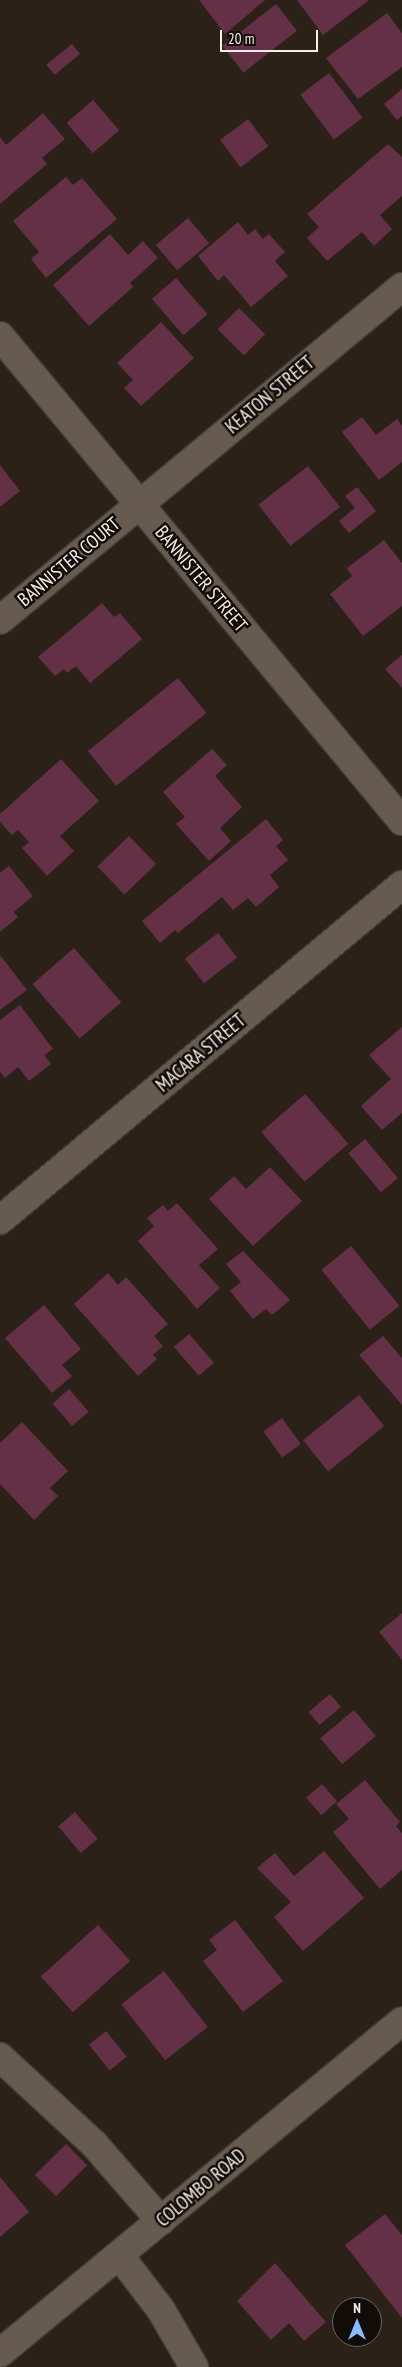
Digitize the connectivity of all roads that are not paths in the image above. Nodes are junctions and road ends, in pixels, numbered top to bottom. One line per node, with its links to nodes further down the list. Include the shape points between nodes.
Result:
1 (402, 286): 3 (street, KEATON STREET)
2 (0, 336): 3 (street, BANNISTER STREET)
3 (138, 504): 4 (street, BANNISTER COURT); 5 (street, BANNISTER STREET)
4 (0, 620)
5 (402, 821)
6 (402, 885): 7 (street, MACARA STREET)
7 (0, 1220)
8 (402, 2021): 10 (street, COLOMBO ROAD)
9 (0, 2057): 10 (street, via 94,2144)
10 (161, 2221): 11 (street, COLOMBO ROAD)
11 (119, 2255): 12 (street, COLOMBO ROAD); 13 (street, via 161,2310)
12 (0, 2353)
13 (194, 2367)

